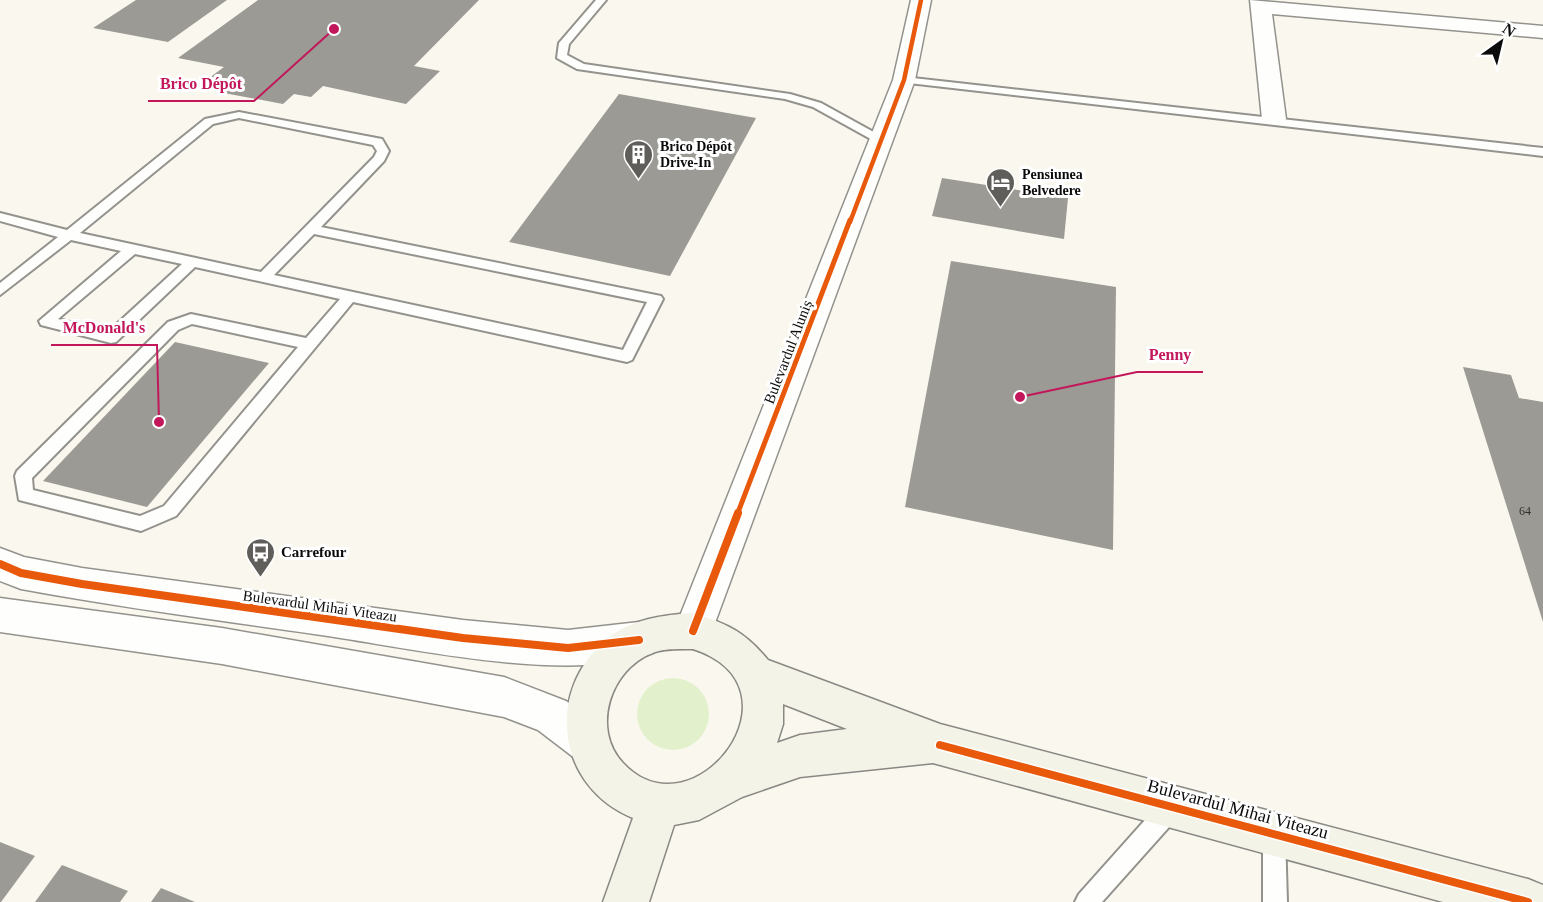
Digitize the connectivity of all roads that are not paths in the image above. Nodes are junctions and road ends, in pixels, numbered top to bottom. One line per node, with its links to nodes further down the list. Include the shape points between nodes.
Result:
1 (601, 0): 7 (lane, via 564,43 561,56 581,67 786,96 825,108)
2 (921, 0): 5 (street, Bulevardul Aluniș)
3 (1260, 4): 4 (street); 6 (street)
4 (1543, 32)
5 (904, 80): 6 (lane); 7 (street, Bulevardul Aluniș)
6 (1274, 120): 8 (lane)
7 (882, 140): 20 (street, Bulevardul Aluniș)
8 (1543, 152)
9 (0, 217): 11 (lane)
10 (311, 228): 11 (lane, via 380,158 383,151 378,142 239,115 209,121); 14 (lane); 16 (lane, via 656,299 627,356)
11 (69, 235): 12 (lane); 15 (lane)
12 (132, 249): 13 (lane); 13 (lane, via 45,321 111,338)
13 (192, 262): 14 (lane)
14 (263, 278): 16 (lane)
15 (0, 290)
16 (350, 297): 17 (lane)
17 (309, 344): 17 (lane, via 191,319 173,326 23,476 25,495 141,524 170,512)
18 (0, 564): 21 (street, Bulevardul Mihai Viteazu, via 21,573 82,584 463,638 568,648)
19 (0, 615): 23 (street, Bulevardul Mihai Viteazu, via 222,646 504,697 552,715)
20 (693, 631): 21 (main road, Bulevardul Mihai Viteazu, via 666,632); 22 (main road, Bulevardul Mihai Viteazu, via 717,639 738,653)
21 (639, 640): 23 (main road, Bulevardul Mihai Viteazu, via 618,653 602,671 591,693)
22 (754, 674): 24 (main road, Bulevardul Mihai Viteazu); 25 (main road, Bulevardul Mihai Viteazu, via 762,699 762,727 753,754)
23 (587, 741): 26 (main road, Bulevardul Mihai Viteazu, via 596,764 612,784 634,798)
24 (940, 745): 25 (main road, Bulevardul Mihai Viteazu, via 800,756); 27 (main road, Bulevardul Mihai Viteazu)
25 (735, 778): 26 (main road, Bulevardul Mihai Viteazu, via 712,794 686,803)
26 (659, 805): 29 (main road)
27 (1172, 807): 28 (main road, Bulevardul Mihai Viteazu); 30 (lane)
28 (1274, 833): 31 (lane); 32 (main road, Bulevardul Mihai Viteazu)
29 (626, 902)
30 (1087, 902)
31 (1275, 902)
32 (1528, 902)

